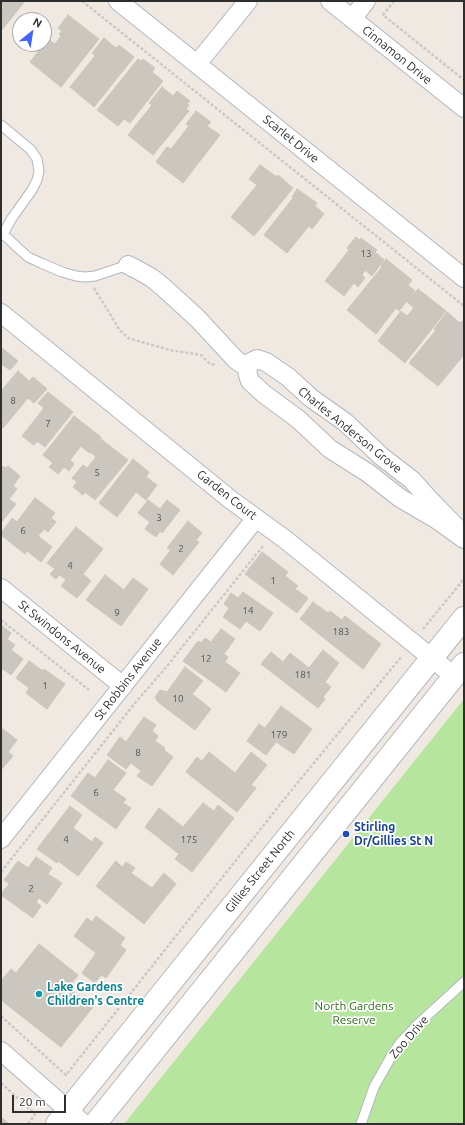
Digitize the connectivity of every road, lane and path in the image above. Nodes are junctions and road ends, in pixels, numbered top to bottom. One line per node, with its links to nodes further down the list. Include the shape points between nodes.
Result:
1 (82, 1): 16 (path)
2 (118, 1): 8 (street, Scarlet Drive)
3 (248, 1): 8 (street)
4 (330, 1): 7 (street, Cinnamon Drive)
5 (366, 1): 7 (street)
6 (394, 1): 9 (path, via 383,15)
7 (352, 19): 10 (street, Cinnamon Drive)
8 (198, 64): 14 (street, Scarlet Drive)
9 (464, 80)
10 (464, 108)
11 (1, 125): 12 (lane, via 31,150 37,159 39,171 32,190)
12 (2, 233): 13 (lane, via 28,257 76,276 95,276)
13 (128, 265): 19 (street, via 163,286 236,360)
14 (464, 278)
15 (92, 285): 18 (path, via 118,329 128,338 170,350 202,355 209,363)
16 (464, 306)
17 (1, 313): 24 (street, Garden Court)
18 (221, 367)
19 (248, 368): 20 (street, Charles Anderson Grove, via 253,361 260,359); 21 (street, Charles Anderson Grove, via 250,381)
20 (281, 372): 21 (street); 22 (street, Charles Anderson Grove)
21 (264, 394): 23 (street, Charles Anderson Grove, via 298,419)
22 (350, 427): 23 (street); 25 (street, Charles Anderson Grove, via 412,480)
23 (330, 449): 26 (street, Charles Anderson Grove, via 368,473 400,498)
24 (256, 518): 34 (street, Garden Court); 36 (street, St Robbins Avenue)
25 (464, 535)
26 (464, 538)
27 (264, 544): 39 (path)
28 (464, 579): 32 (path)
29 (1, 588): 36 (street, St Swindons Avenue)
30 (464, 618): 34 (main road, Gillies Street North)
31 (1, 620): 37 (path)
32 (421, 632)
33 (402, 655): 41 (path, via 285,798 66,1075)
34 (432, 657): 35 (street, Garden Court); 44 (main road, Gillies Street North)
35 (459, 670): 47 (main road)
36 (123, 686): 38 (street, St Robbins Avenue)
37 (89, 690)
38 (1, 839)
39 (1, 872)
40 (464, 982): 48 (lane, Zoo Drive, via 400,1043 374,1087)
41 (1, 1016)
42 (1, 1051): 44 (street)
43 (1, 1083): 45 (path, via 35,1114)
44 (62, 1117): 46 (street)
45 (28, 1124)
46 (84, 1124)
47 (95, 1124)
48 (361, 1124)

